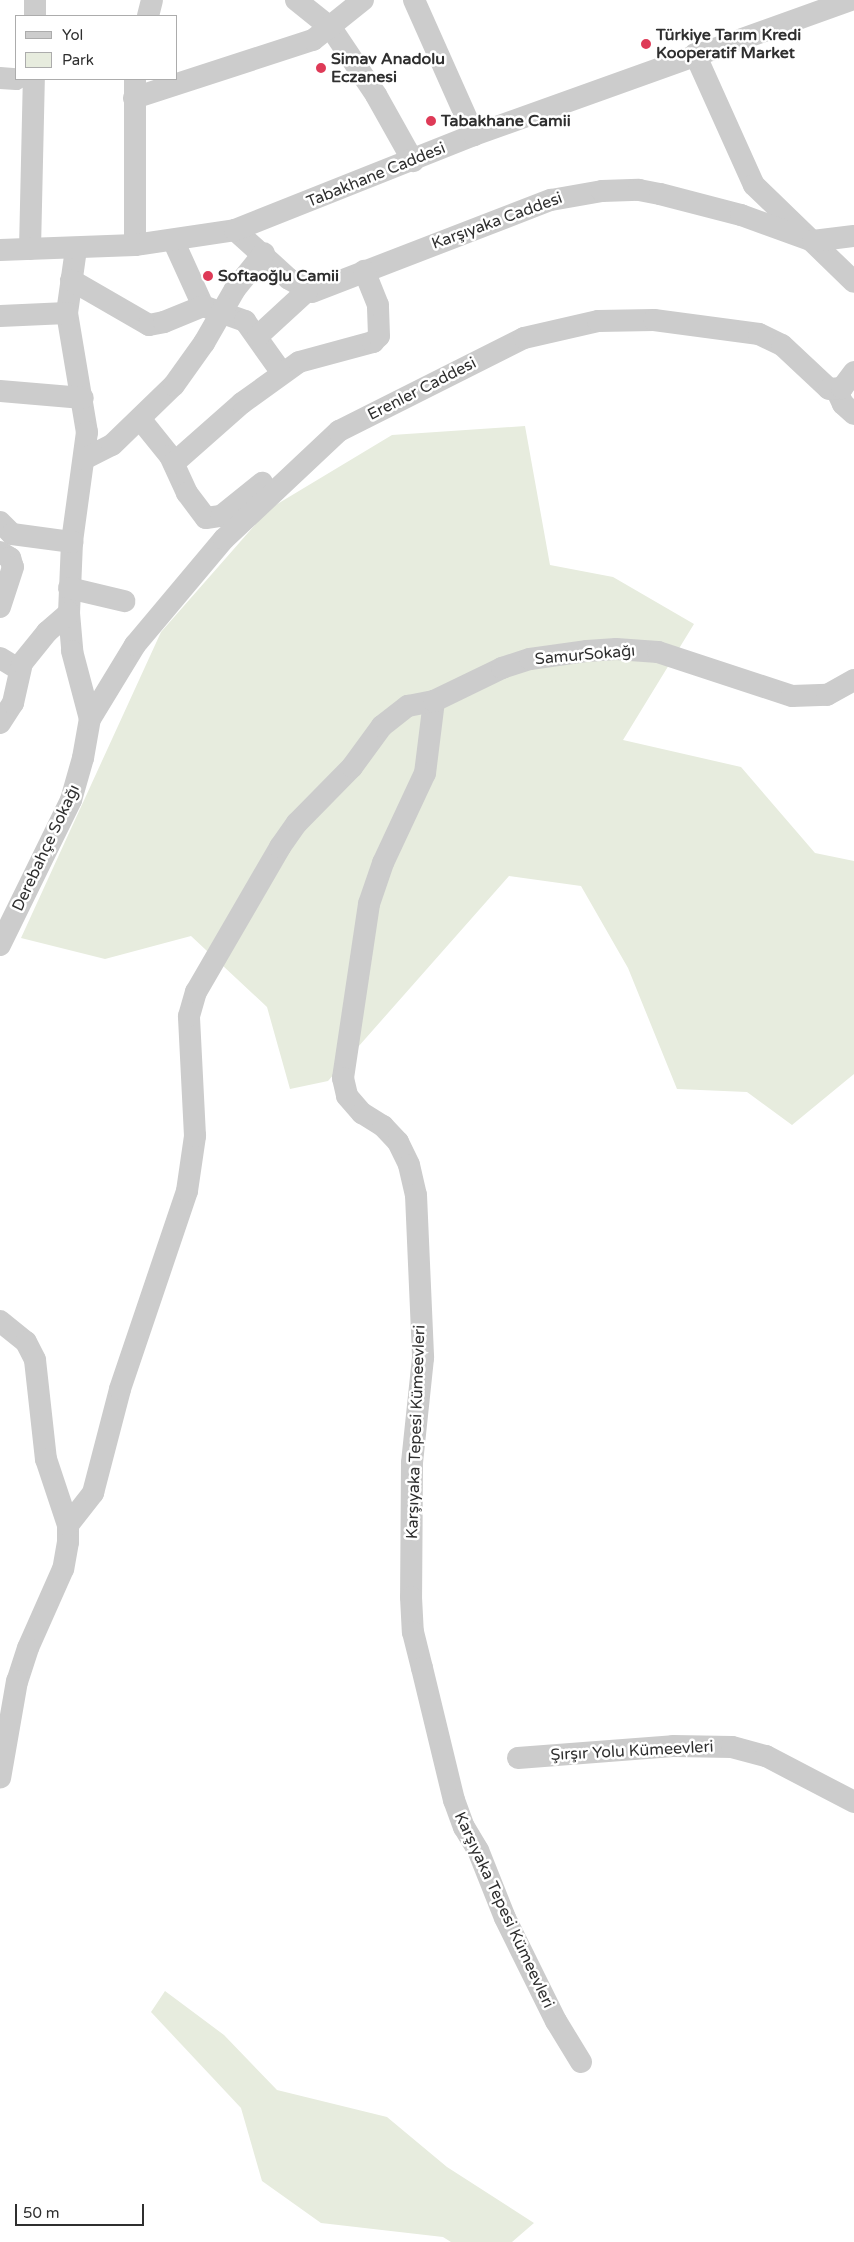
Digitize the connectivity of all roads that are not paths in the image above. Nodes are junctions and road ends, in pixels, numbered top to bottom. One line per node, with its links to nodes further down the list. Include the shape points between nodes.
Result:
1 (35, 0): 7 (street)
2 (152, 0): 8 (street)
3 (296, 0): 9 (street)
4 (363, 0): 9 (street)
5 (414, 0): 17 (street)
6 (852, 0): 10 (street, Tabakhane Caddesi)
7 (35, 15)
8 (148, 15)
9 (336, 15): 11 (street, via 313,40 284,51); 18 (street)
10 (696, 54): 17 (street, Tabakhane Caddesi); 22 (street, via 754,185)
11 (178, 77)
12 (0, 78): 13 (street)
13 (15, 79)
14 (25, 80): 24 (street)
15 (166, 80): 16 (street)
16 (134, 88): 23 (street)
17 (474, 135): 18 (street, Tabakhane Caddesi)
18 (413, 160): 19 (street, Tabakhane Caddesi)
19 (235, 230): 21 (street, Tabakhane Caddesi); 27 (street)
20 (854, 236): 22 (street)
21 (173, 240): 23 (street, Tabakhane Caddesi); 32 (street)
22 (812, 241): 28 (street, Karşıyaka Caddesi, via 741,215 660,194 602,191 551,200); 30 (street)
23 (135, 245): 25 (street, Tabakhane Caddesi)
24 (30, 249): 25 (street, Tabakhane Caddesi); 26 (street, Tabakhane Caddesi)
25 (76, 249): 29 (street)
26 (0, 250)
27 (264, 253): 31 (street); 32 (street, via 235,289)
28 (364, 271): 31 (street, Karşıyaka Caddesi, via 320,290); 37 (street, via 378,306 379,336 373,342 299,362)
29 (71, 280): 32 (street, via 149,325); 33 (street)
30 (854, 282)
31 (307, 291): 35 (street)
32 (212, 310): 35 (street, via 245,321); 42 (street, via 186,370)
33 (67, 313): 34 (street); 40 (street)
34 (0, 316)
35 (258, 336): 37 (street)
36 (854, 372): 38 (street, via 849,383)
37 (282, 373): 45 (street, via 242,403)
38 (836, 389): 41 (street, via 843,404); 43 (street, Erenler Caddesi, via 823,386 782,345 759,334 654,320 598,321 524,338 414,392)
39 (0, 391): 40 (street)
40 (83, 398): 44 (street, via 87,432)
41 (854, 414)
42 (141, 420): 44 (street, via 112,446); 45 (street)
43 (327, 441): 45 (street, via 279,468 222,516 214,518 206,518 200,512); 56 (street, Erenler Caddesi, via 253,509 174,594 135,645)
44 (84, 459): 47 (street)
45 (174, 463)
46 (3, 526): 47 (street, via 22,537); 48 (street)
47 (72, 542): 49 (street)
48 (5, 555): 51 (street, via 13,567)
49 (69, 588): 50 (street); 52 (street)
50 (124, 601)
51 (0, 607)
52 (70, 612): 53 (street); 56 (street, via 72,650)
53 (9, 664): 57 (street, via 13,703)
54 (854, 680): 55 (street, SamurSokağı, via 827,694 792,696 666,654 616,649 530,658)
55 (434, 701): 60 (street, via 408,706 394,715 336,786 297,823 196,992 189,1030 195,1136 187,1191 115,1404 93,1493); 64 (street, Karşıyaka Tepesi Kümeevleri, via 425,773 383,863 369,904 343,1078 347,1096 362,1113 383,1126 398,1142 409,1166 416,1195 422,1358 412,1463 413,1632 454,1800 464,1827 478,1850 506,1918 556,2021)
56 (90, 719): 58 (street, Derebahçe Sokağı, via 71,800)
57 (0, 723)
58 (0, 945)
59 (0, 1321): 60 (street, via 26,1342 35,1360 46,1459)
60 (68, 1525): 62 (street, via 63,1569 17,1680)
61 (518, 1758): 63 (street, Şırşır Yolu Kümeevleri, via 673,1746 732,1747 766,1756)
62 (0, 1778)
63 (854, 1802)
64 (581, 2062)

